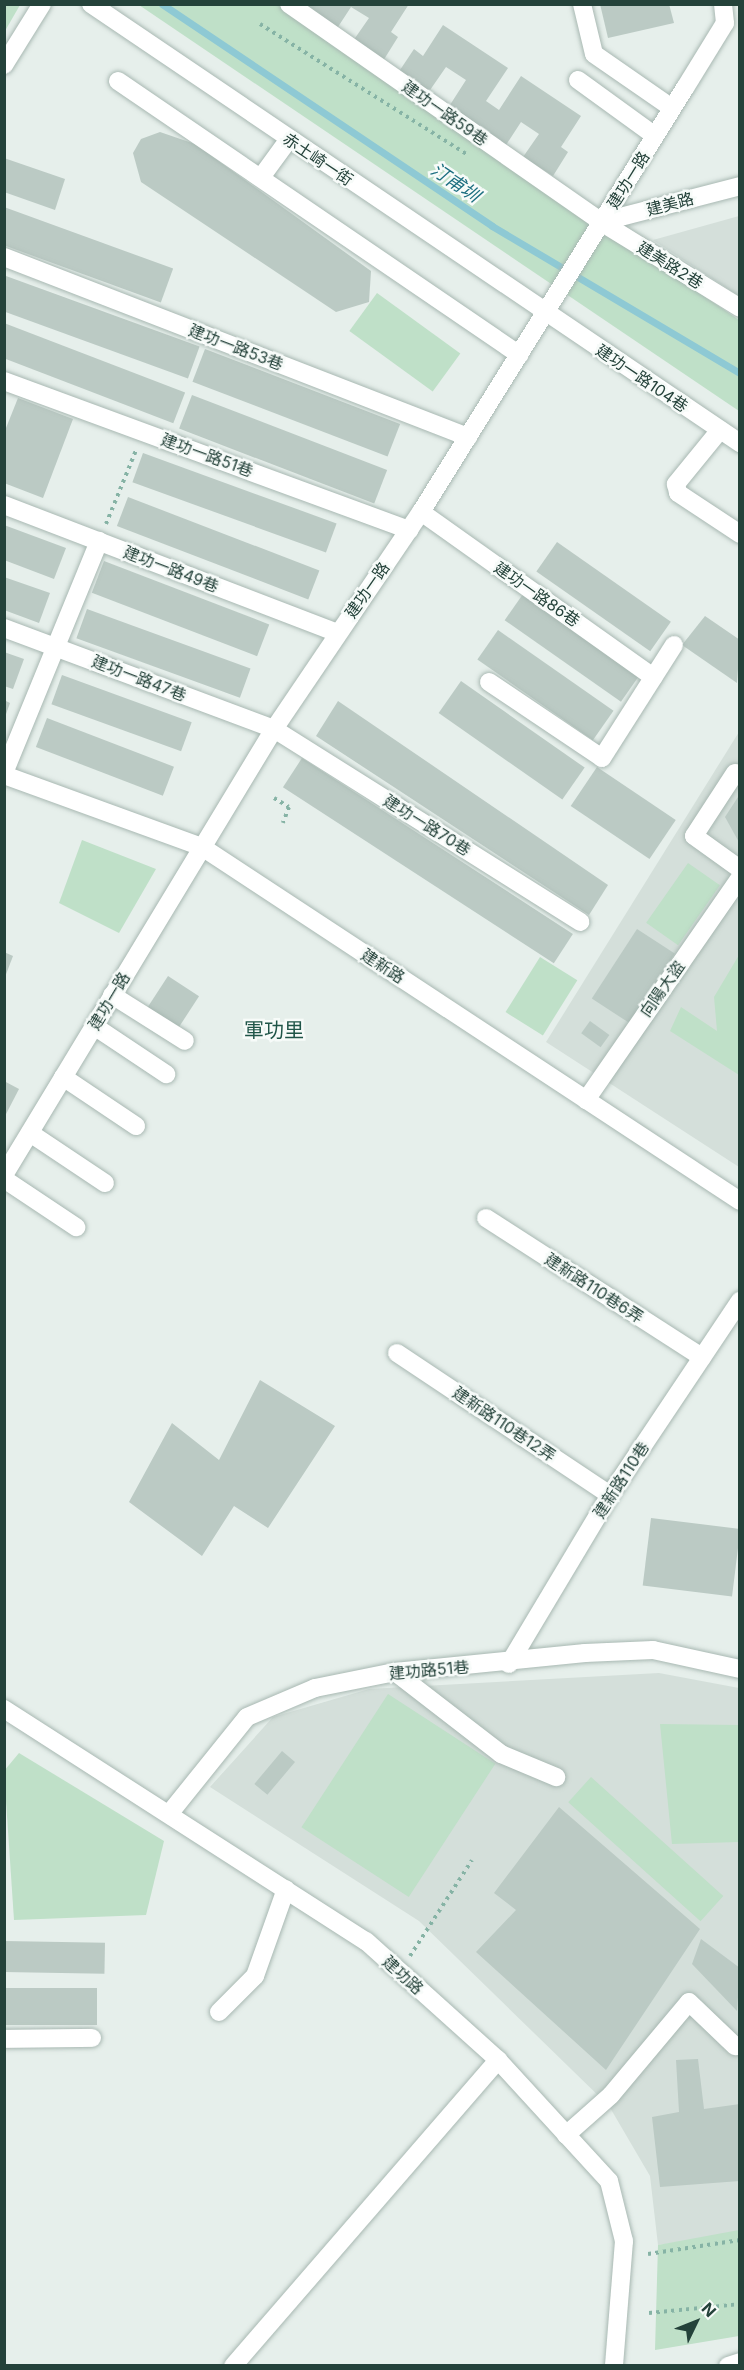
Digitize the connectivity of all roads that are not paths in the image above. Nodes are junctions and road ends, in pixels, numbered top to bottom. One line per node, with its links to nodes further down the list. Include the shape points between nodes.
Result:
1 (42, 4): 6 (street)
2 (91, 4): 11 (street, 赤土崎一街)
3 (289, 4): 14 (street, 建功一路59巷)
4 (582, 4): 9 (street, via 594,54)
5 (723, 4): 9 (street, 建功一路, via 724,23)
6 (4, 65)
7 (578, 80): 10 (street)
8 (118, 81): 12 (street)
9 (672, 108): 10 (street, 建功一路)
10 (655, 136): 14 (street, 建功一路)
11 (289, 139): 12 (street); 17 (street, 赤土崎一街)
12 (262, 176): 18 (street)
13 (740, 186): 14 (street, 建美路)
14 (597, 229): 16 (street, 建美路2巷); 17 (street, 建功一路)
15 (4, 257): 21 (street, 建功一路53巷)
16 (740, 308)
17 (545, 313): 18 (street, 建功一路); 20 (street, 建功一路104巷)
18 (519, 355): 21 (street, 建功一路)
19 (4, 381): 25 (street, 建功一路51巷)
20 (720, 430): 22 (street, 建功一路104巷); 26 (street, via 676,484 678,493)
21 (468, 436): 24 (street, 建功一路)
22 (740, 443)
23 (4, 505): 27 (street, 建功一路49巷)
24 (420, 512): 25 (street, 建功一路); 32 (street, 建功一路86巷)
25 (409, 530): 29 (street, 建功一路)
26 (740, 534)
27 (99, 541): 29 (street, 建功一路49巷); 31 (street)
28 (4, 628): 31 (street, 建功一路47巷)
29 (337, 633): 34 (street, 建功一路)
30 (674, 645): 32 (street)
31 (56, 646): 34 (street, 建功一路47巷); 36 (street)
32 (653, 677): 33 (street, via 602,758)
33 (489, 682)
34 (274, 729): 37 (street, 建功一路); 40 (street, 建功一路70巷)
35 (735, 773): 38 (street, via 694,836)
36 (4, 774): 37 (street, 建新路)
37 (201, 847): 41 (street, 建功一路); 46 (street, 建新路)
38 (740, 868)
39 (740, 878): 46 (street, 向陽大盜)
40 (580, 922)
41 (112, 994): 42 (street, 建功一路); 43 (street)
42 (94, 1026): 44 (street); 45 (street, 建功一路)
43 (185, 1041)
44 (166, 1074)
45 (63, 1077): 47 (street); 48 (street, 建功一路)
46 (586, 1100): 52 (street, 建新路)
47 (136, 1126)
48 (30, 1132): 49 (street, 建功一路); 51 (street)
49 (4, 1175)
50 (4, 1179): 54 (street)
51 (105, 1183)
52 (740, 1201)
53 (486, 1218): 57 (street, 建新路110巷6弄)
54 (76, 1227)
55 (740, 1301): 57 (street, 建新路110巷)
56 (397, 1353): 58 (street, 建新路110巷12弄)
57 (702, 1357): 58 (street, 建新路110巷)
58 (610, 1495): 59 (street, 建新路110巷)
59 (509, 1664): 60 (street, 建功路51巷, via 653,1650); 61 (street, 建功路51巷)
60 (740, 1669)
61 (395, 1672): 63 (street, via 501,1754); 64 (street, 建功路51巷, via 315,1688 247,1717)
62 (4, 1710): 64 (street, 建功路)
63 (556, 1777)
64 (169, 1814): 65 (street, 建功路)
65 (286, 1889): 66 (street, via 255,1976); 70 (street, 建功路, via 366,1941)
66 (219, 2013)
67 (92, 2038): 68 (street)
68 (4, 2039)
69 (735, 2046): 71 (street, via 689,2002 611,2095)
70 (498, 2060): 71 (street, 建功路); 73 (street)
71 (566, 2135): 74 (street, 建功路, via 609,2181 624,2241)
72 (740, 2362): 75 (street)
73 (233, 2366)
74 (614, 2366)
75 (729, 2366)

